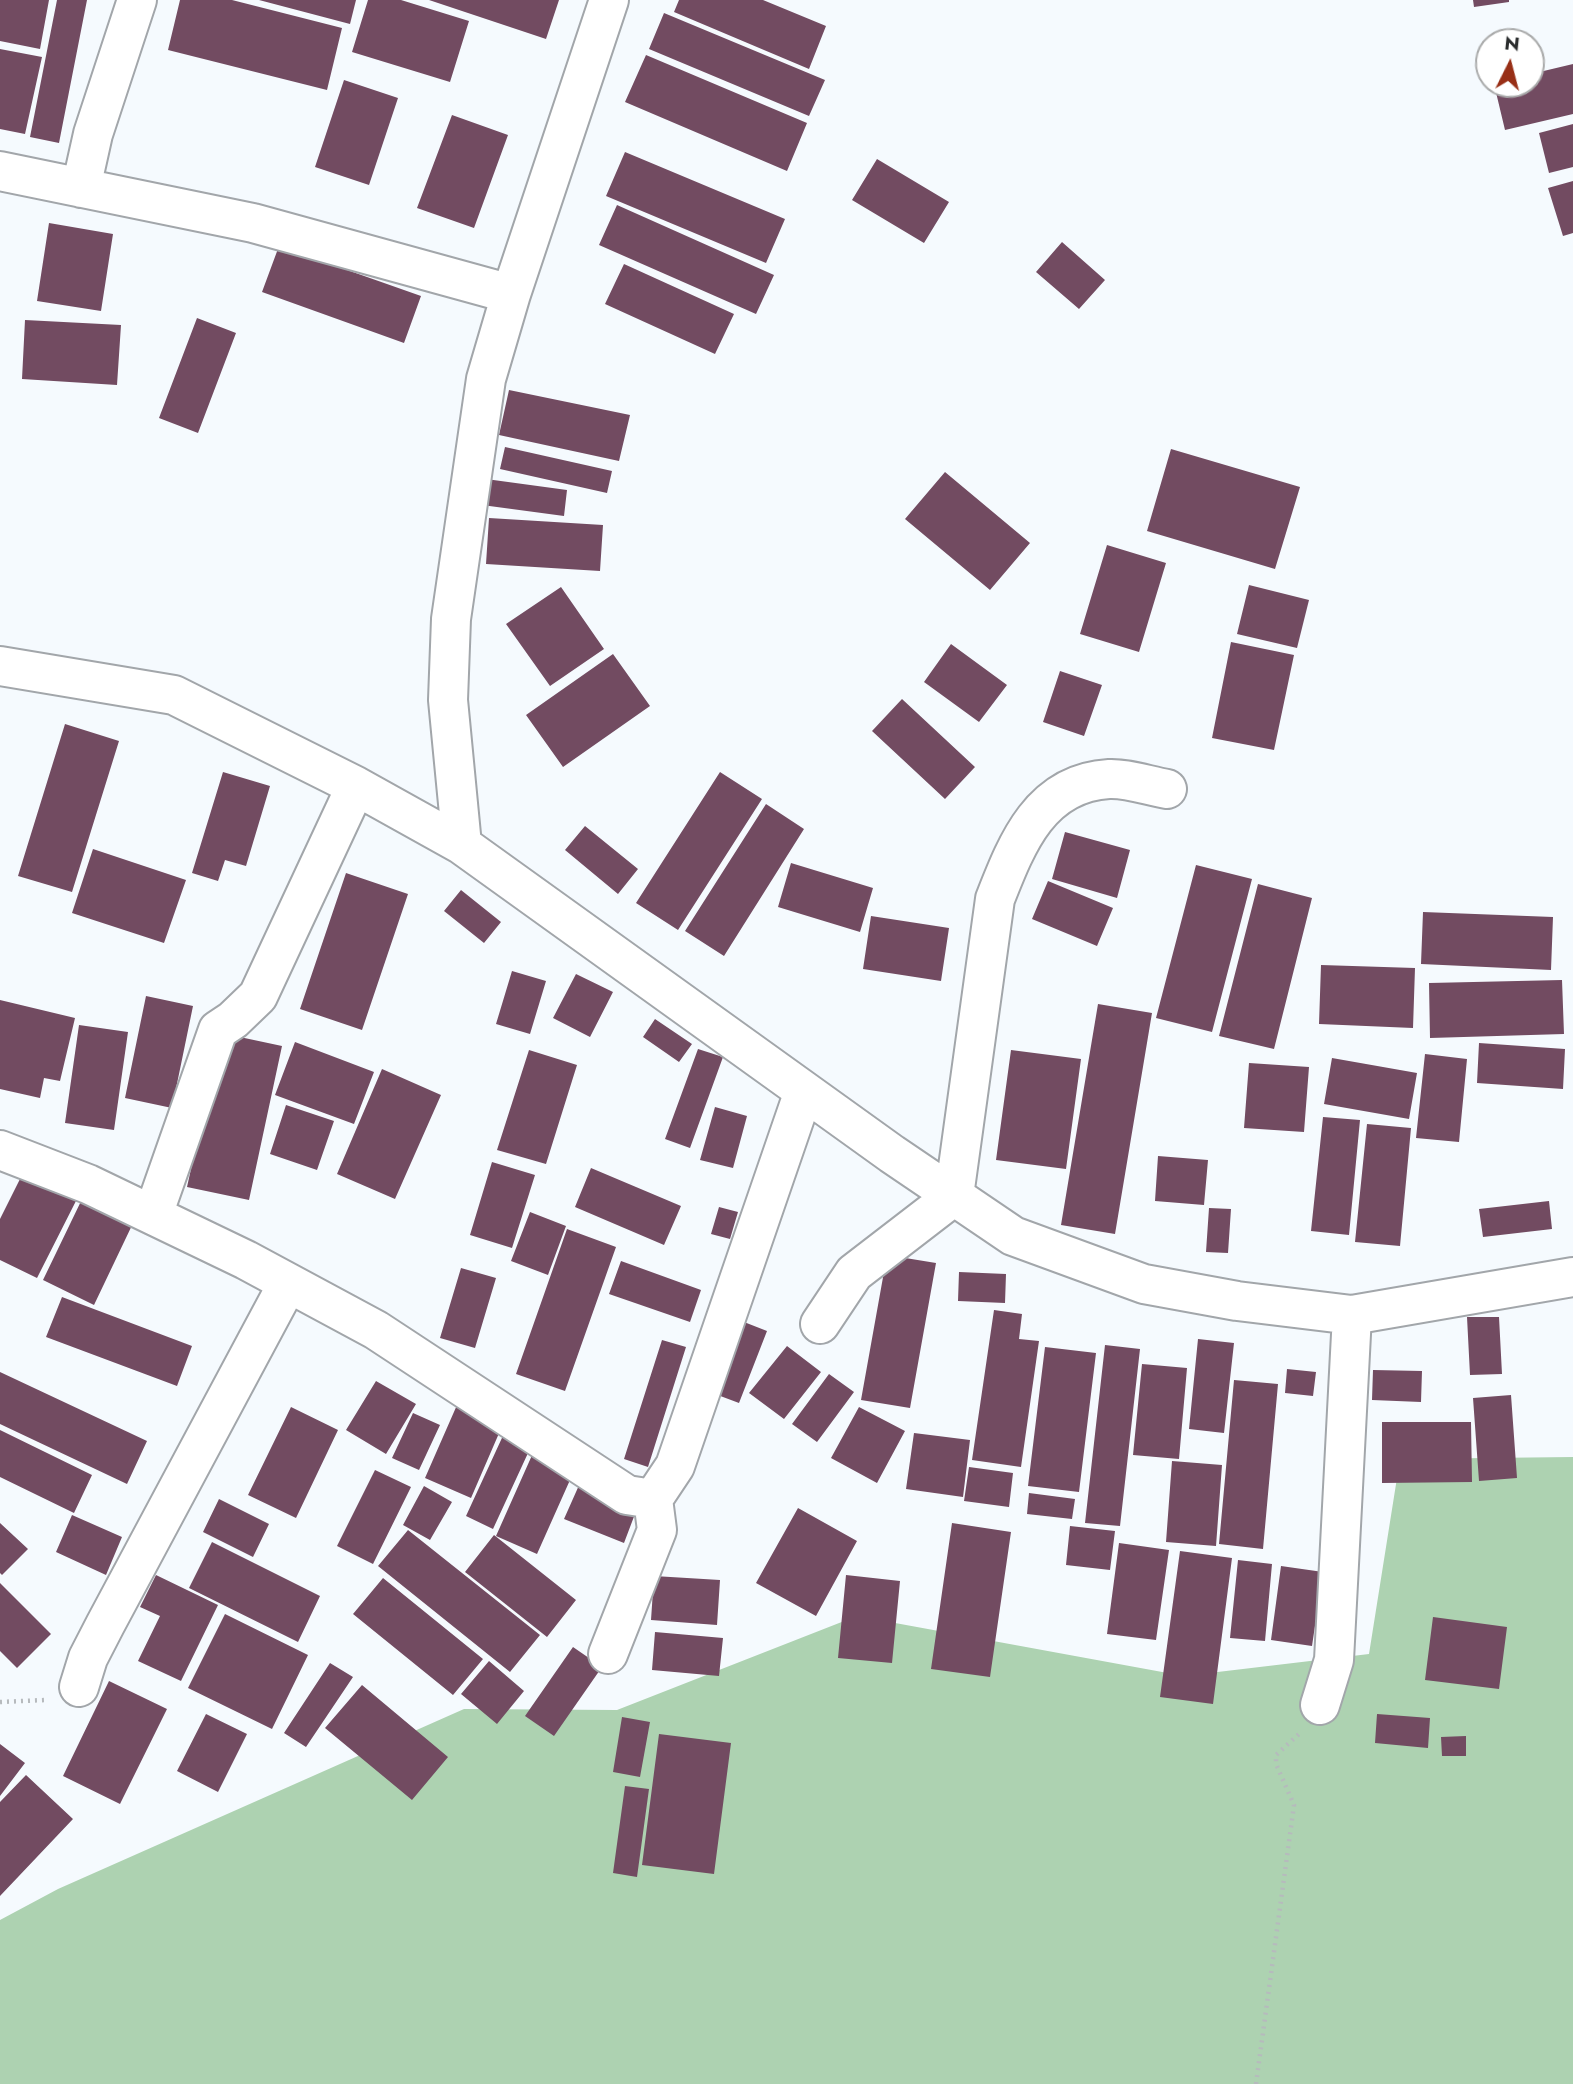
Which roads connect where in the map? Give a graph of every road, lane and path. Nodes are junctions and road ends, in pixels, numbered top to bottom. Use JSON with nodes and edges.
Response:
{"nodes":[{"id":1,"x":137,"y":0,"type":"edge"},
{"id":2,"x":609,"y":0,"type":"edge"},
{"id":3,"x":0,"y":171,"type":"edge"},
{"id":4,"x":81,"y":188,"type":"junction"},
{"id":5,"x":511,"y":294,"type":"junction"},
{"id":6,"x":2,"y":675,"type":"edge"},
{"id":7,"x":356,"y":786,"type":"junction"},
{"id":8,"x":1167,"y":789,"type":"dead end"},
{"id":9,"x":462,"y":845,"type":"junction"},
{"id":10,"x":804,"y":1091,"type":"junction"},
{"id":11,"x":0,"y":1150,"type":"edge"},
{"id":12,"x":954,"y":1196,"type":"junction"},
{"id":13,"x":153,"y":1215,"type":"junction"},
{"id":14,"x":1573,"y":1277,"type":"edge"},
{"id":15,"x":288,"y":1283,"type":"junction"},
{"id":16,"x":1352,"y":1315,"type":"junction"},
{"id":17,"x":820,"y":1324,"type":"dead end"},
{"id":18,"x":653,"y":1499,"type":"junction"},
{"id":19,"x":608,"y":1654,"type":"dead end"},
{"id":20,"x":79,"y":1687,"type":"joint"},
{"id":21,"x":0,"y":1702,"type":"edge"},
{"id":22,"x":1320,"y":1705,"type":"joint"},
{"id":23,"x":1256,"y":2084,"type":"edge"}],
"edges":[{"from":1,"to":4,"type":"street"},
{"from":2,"to":5,"type":"street"},
{"from":3,"to":4,"type":"street"},
{"from":4,"to":5,"type":"street"},
{"from":5,"to":9,"type":"street"},
{"from":6,"to":7,"type":"street"},
{"from":7,"to":9,"type":"street"},
{"from":7,"to":13,"type":"street"},
{"from":8,"to":12,"type":"street"},
{"from":9,"to":10,"type":"street"},
{"from":10,"to":12,"type":"street"},
{"from":10,"to":18,"type":"street"},
{"from":11,"to":13,"type":"street"},
{"from":12,"to":16,"type":"street"},
{"from":12,"to":17,"type":"street"},
{"from":13,"to":15,"type":"street"},
{"from":14,"to":16,"type":"street"},
{"from":15,"to":18,"type":"street"},
{"from":15,"to":20,"type":"street"},
{"from":16,"to":22,"type":"street"},
{"from":18,"to":19,"type":"street"},
{"from":20,"to":21,"type":"path"},
{"from":22,"to":23,"type":"path"}]}
